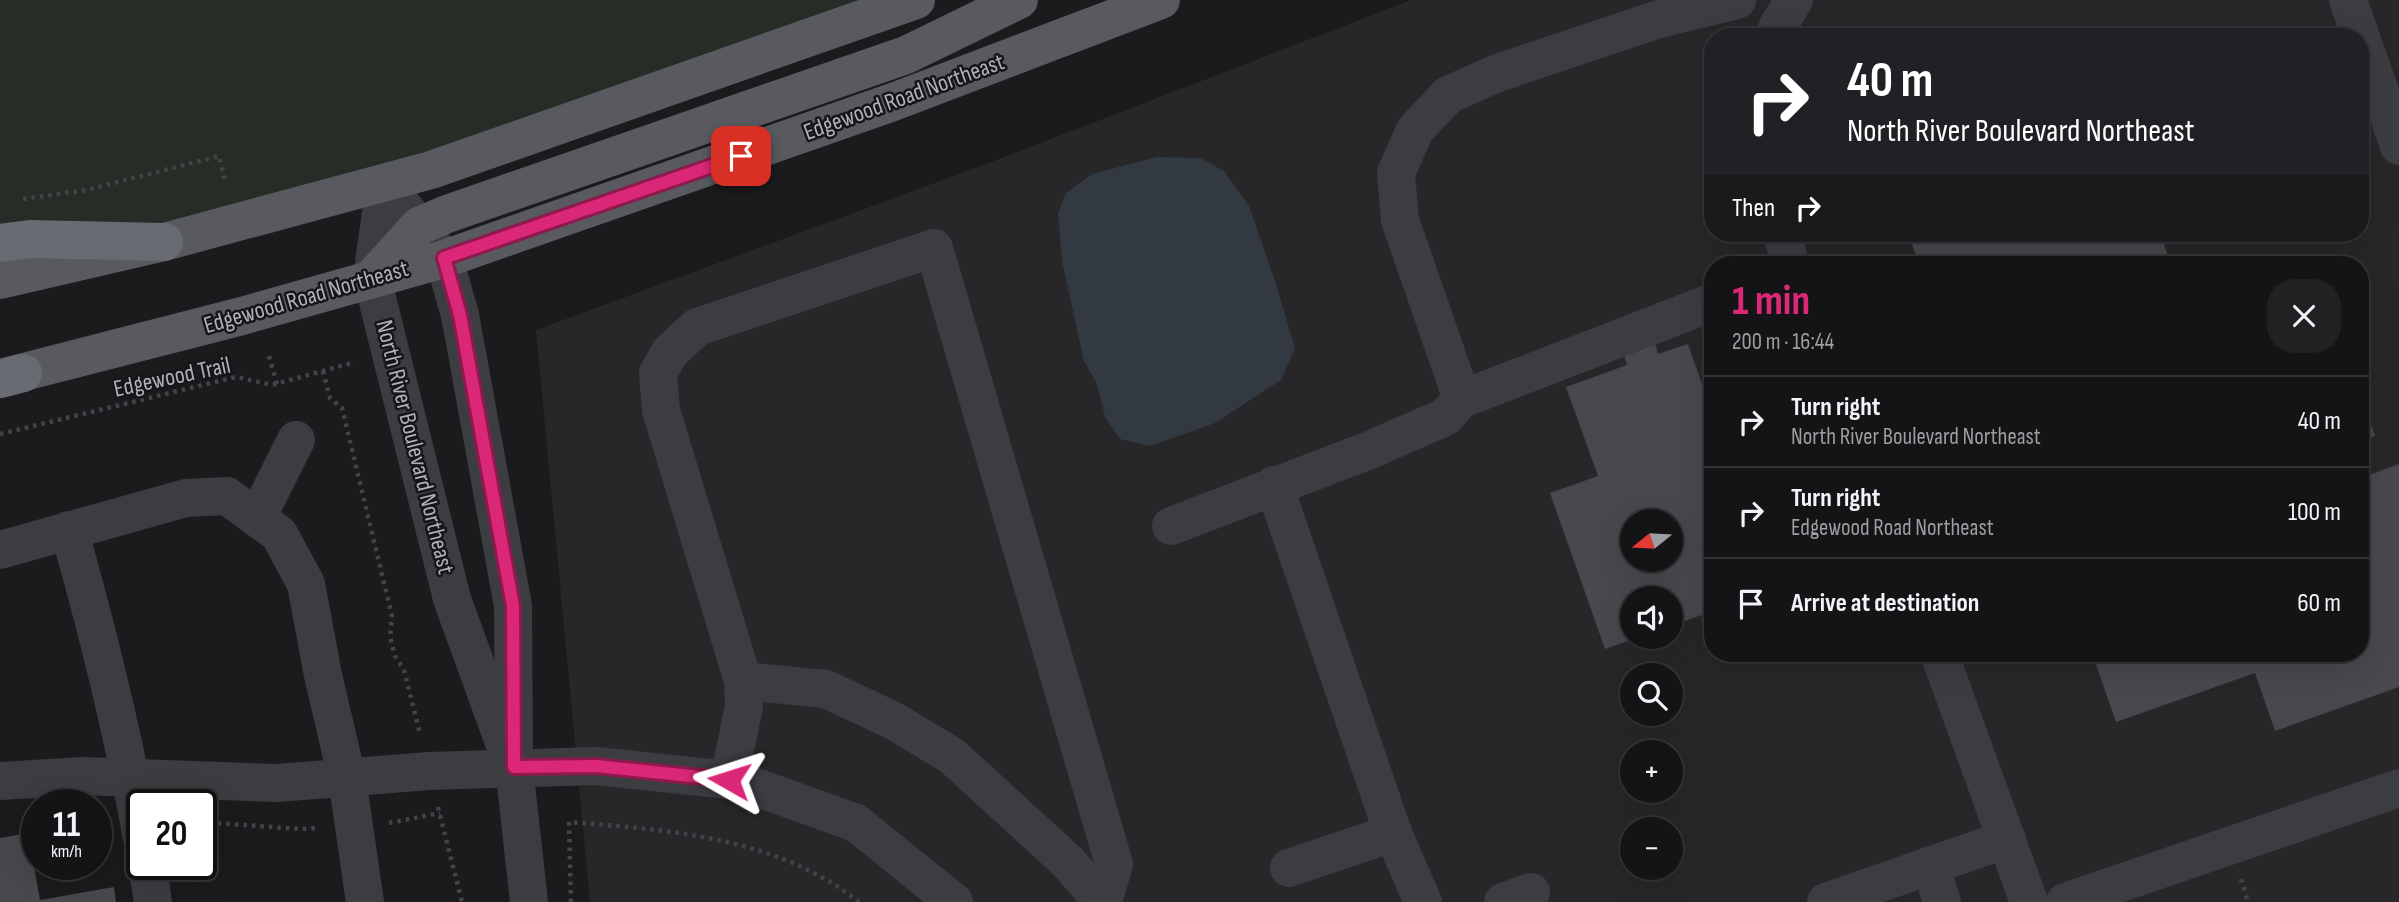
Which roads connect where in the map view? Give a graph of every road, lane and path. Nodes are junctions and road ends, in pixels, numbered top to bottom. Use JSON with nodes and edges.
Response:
{"nodes":[{"id":1,"x":916,"y":0,"type":"edge"},
{"id":2,"x":1019,"y":0,"type":"edge"},
{"id":3,"x":1161,"y":0,"type":"edge"},
{"id":4,"x":1737,"y":0,"type":"edge"},
{"id":5,"x":1794,"y":0,"type":"edge"},
{"id":6,"x":2348,"y":0,"type":"edge"},
{"id":7,"x":1777,"y":28,"type":"edge"},
{"id":8,"x":2358,"y":28,"type":"edge"},
{"id":9,"x":2369,"y":60,"type":"edge"},
{"id":10,"x":2399,"y":146,"type":"edge"},
{"id":11,"x":385,"y":183,"type":"junction"},
{"id":12,"x":226,"y":184,"type":"dead end"},
{"id":13,"x":12,"y":201,"type":"dead end"},
{"id":14,"x":419,"y":226,"type":"junction"},
{"id":15,"x":164,"y":242,"type":"junction"},
{"id":16,"x":0,"y":243,"type":"edge"},
{"id":17,"x":444,"y":258,"type":"junction"},
{"id":18,"x":372,"y":278,"type":"junction"},
{"id":19,"x":0,"y":279,"type":"edge"},
{"id":20,"x":1704,"y":305,"type":"edge"},
{"id":21,"x":392,"y":352,"type":"junction"},
{"id":22,"x":269,"y":356,"type":"dead end"},
{"id":23,"x":323,"y":371,"type":"junction"},
{"id":24,"x":8,"y":377,"type":"edge"},
{"id":25,"x":277,"y":384,"type":"junction"},
{"id":26,"x":1462,"y":399,"type":"junction"},
{"id":27,"x":0,"y":434,"type":"edge"},
{"id":28,"x":296,"y":440,"type":"dead end"},
{"id":29,"x":1273,"y":485,"type":"junction"},
{"id":30,"x":257,"y":518,"type":"junction"},
{"id":31,"x":1171,"y":526,"type":"dead end"},
{"id":32,"x":69,"y":530,"type":"junction"},
{"id":33,"x":0,"y":550,"type":"edge"},
{"id":34,"x":1941,"y":662,"type":"edge"},
{"id":35,"x":743,"y":681,"type":"junction"},
{"id":36,"x":514,"y":767,"type":"junction"},
{"id":37,"x":429,"y":771,"type":"junction"},
{"id":38,"x":131,"y":778,"type":"junction"},
{"id":39,"x":347,"y":778,"type":"junction"},
{"id":40,"x":729,"y":780,"type":"junction"},
{"id":41,"x":0,"y":781,"type":"edge"},
{"id":42,"x":133,"y":789,"type":"edge"},
{"id":43,"x":2399,"y":789,"type":"edge"},
{"id":44,"x":1393,"y":833,"type":"junction"},
{"id":45,"x":2007,"y":839,"type":"junction"},
{"id":46,"x":1930,"y":865,"type":"junction"},
{"id":47,"x":1289,"y":867,"type":"dead end"},
{"id":48,"x":149,"y":880,"type":"edge"},
{"id":49,"x":153,"y":902,"type":"edge"},
{"id":50,"x":365,"y":902,"type":"edge"},
{"id":51,"x":462,"y":902,"type":"edge"},
{"id":52,"x":529,"y":902,"type":"edge"},
{"id":53,"x":570,"y":902,"type":"edge"},
{"id":54,"x":859,"y":902,"type":"edge"},
{"id":55,"x":954,"y":902,"type":"edge"},
{"id":56,"x":1102,"y":902,"type":"edge"},
{"id":57,"x":1423,"y":902,"type":"edge"},
{"id":58,"x":1826,"y":902,"type":"edge"},
{"id":59,"x":1942,"y":902,"type":"edge"},
{"id":60,"x":2029,"y":902,"type":"edge"},
{"id":61,"x":2065,"y":902,"type":"edge"}],
"edges":[{"from":1,"to":11,"type":"main road"},
{"from":2,"to":14,"type":"main road"},
{"from":3,"to":17,"type":"main road","name":"Edgewood Road Northeast"},
{"from":4,"to":26,"type":"street"},
{"from":5,"to":7,"type":"street"},
{"from":6,"to":8,"type":"street"},
{"from":9,"to":10,"type":"street"},
{"from":11,"to":14,"type":"street","name":"North River Boulevard Northeast"},
{"from":11,"to":15,"type":"main road"},
{"from":11,"to":18,"type":"street","name":"North River Boulevard Northeast"},
{"from":12,"to":13,"type":"path"},
{"from":14,"to":17,"type":"street","name":"North River Boulevard Northeast"},
{"from":14,"to":18,"type":"main road"},
{"from":15,"to":16,"type":"highway"},
{"from":15,"to":19,"type":"main road"},
{"from":17,"to":18,"type":"main road","name":"Edgewood Road Northeast"},
{"from":17,"to":36,"type":"street","name":"North River Boulevard Northeast"},
{"from":18,"to":21,"type":"street","name":"North River Boulevard Northeast"},
{"from":18,"to":24,"type":"main road","name":"Edgewood Road Northeast"},
{"from":20,"to":26,"type":"street"},
{"from":21,"to":23,"type":"path","name":"Edgewood Trail"},
{"from":21,"to":36,"type":"street","name":"North River Boulevard Northeast"},
{"from":22,"to":25,"type":"path"},
{"from":23,"to":25,"type":"path","name":"Edgewood Trail"},
{"from":23,"to":37,"type":"path"},
{"from":25,"to":27,"type":"path","name":"Edgewood Trail"},
{"from":26,"to":29,"type":"street"},
{"from":28,"to":30,"type":"street"},
{"from":29,"to":31,"type":"street"},
{"from":29,"to":44,"type":"street"},
{"from":30,"to":32,"type":"street"},
{"from":30,"to":39,"type":"street"},
{"from":32,"to":33,"type":"street"},
{"from":32,"to":38,"type":"street"},
{"from":34,"to":45,"type":"street"},
{"from":35,"to":40,"type":"street"},
{"from":35,"to":56,"type":"street"},
{"from":35,"to":56,"type":"street"},
{"from":36,"to":37,"type":"street"},
{"from":36,"to":40,"type":"street"},
{"from":36,"to":52,"type":"street","name":"North River Boulevard Northeast"},
{"from":37,"to":39,"type":"street"},
{"from":37,"to":51,"type":"path"},
{"from":38,"to":39,"type":"street"},
{"from":38,"to":41,"type":"street"},
{"from":38,"to":42,"type":"street"},
{"from":39,"to":50,"type":"street"},
{"from":40,"to":55,"type":"street"},
{"from":43,"to":61,"type":"street"},
{"from":44,"to":47,"type":"street"},
{"from":44,"to":57,"type":"street"},
{"from":45,"to":46,"type":"street"},
{"from":45,"to":60,"type":"street"},
{"from":46,"to":58,"type":"street"},
{"from":46,"to":59,"type":"street"},
{"from":48,"to":49,"type":"street"},
{"from":53,"to":54,"type":"path"}]}
